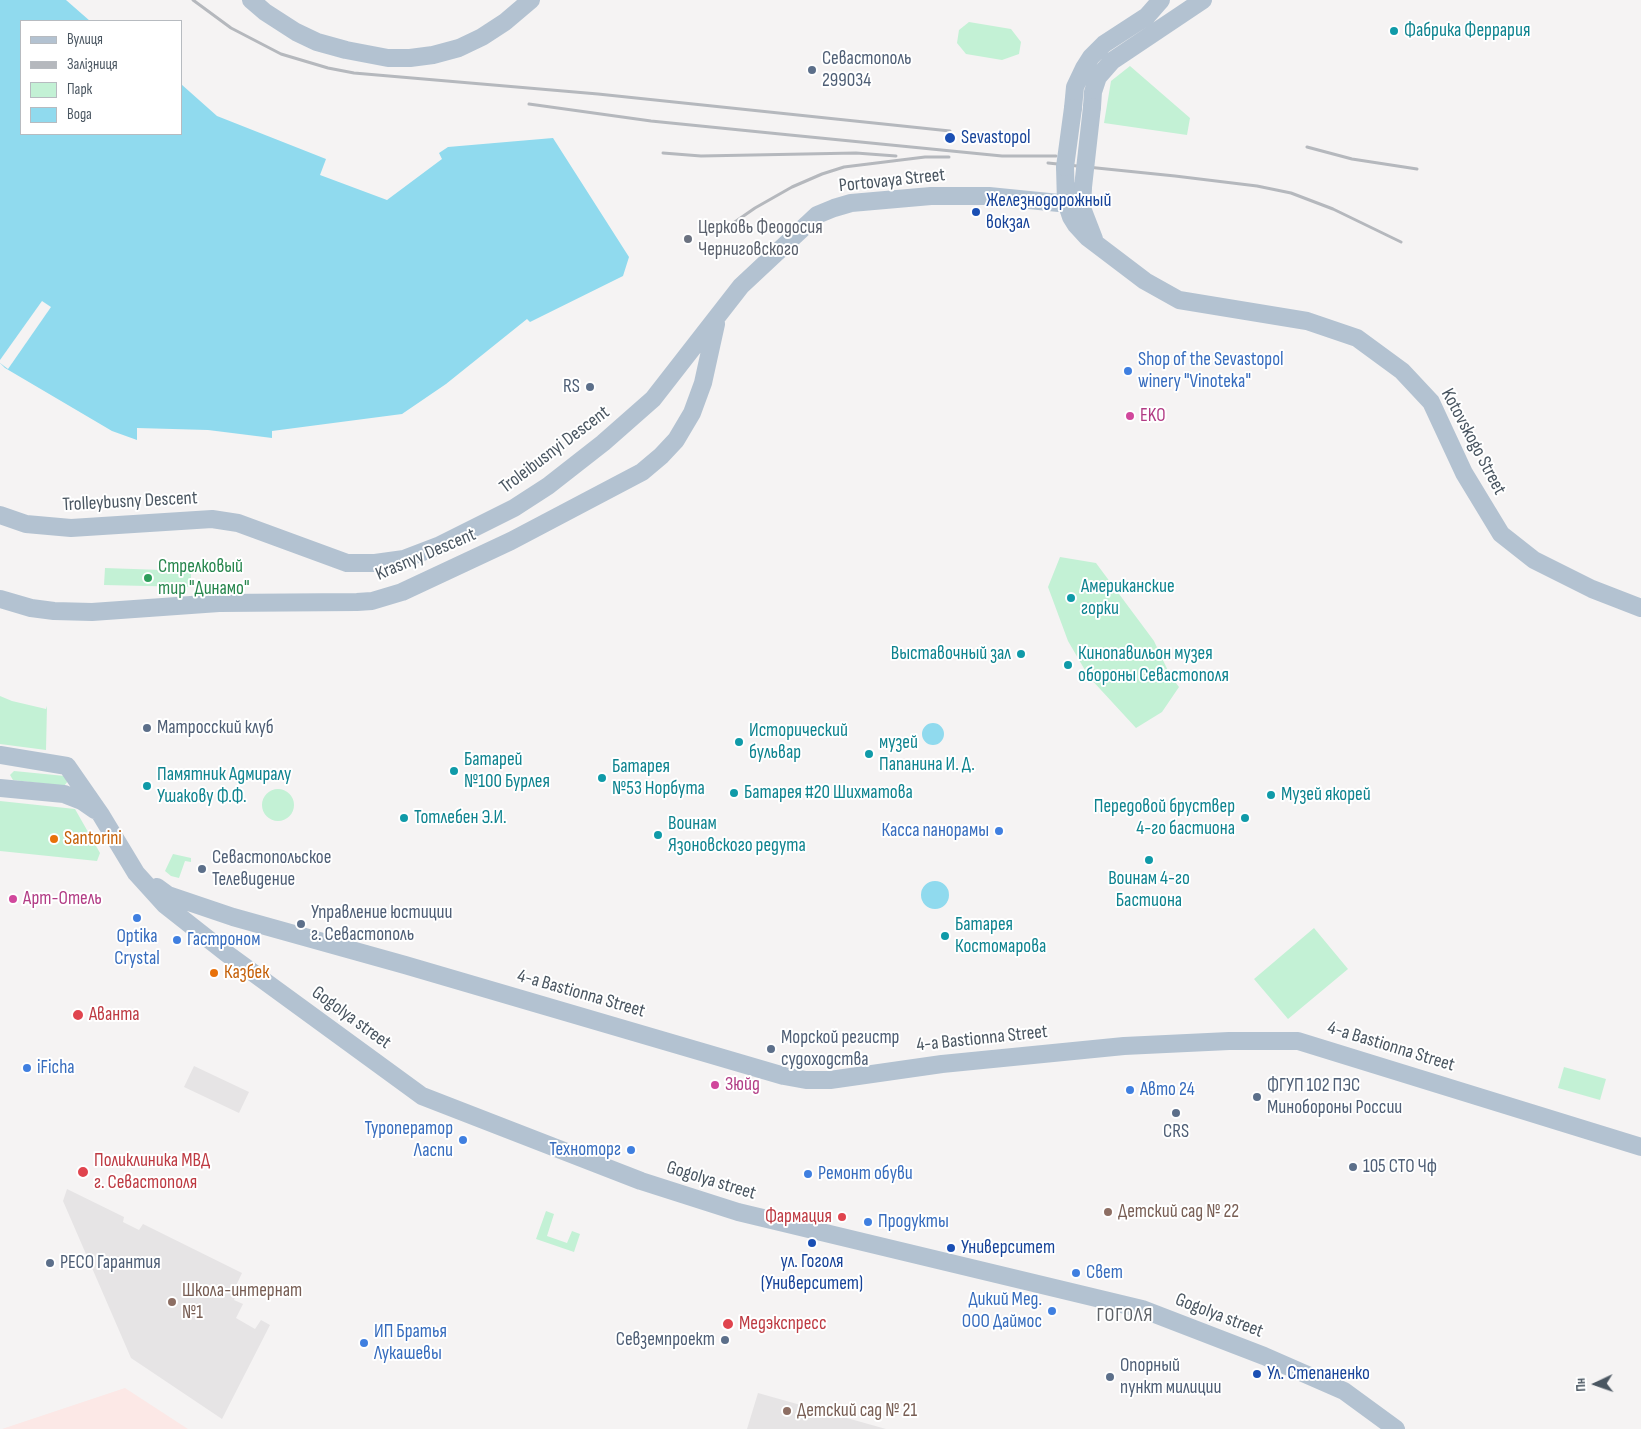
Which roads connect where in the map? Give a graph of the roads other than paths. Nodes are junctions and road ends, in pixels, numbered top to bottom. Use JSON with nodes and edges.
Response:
{"nodes":[{"id":1,"x":251,"y":0,"type":"edge"},
{"id":2,"x":531,"y":0,"type":"edge"},
{"id":3,"x":1161,"y":0,"type":"edge"},
{"id":4,"x":1203,"y":0,"type":"edge"},
{"id":5,"x":1065,"y":167,"type":"junction"},
{"id":6,"x":1082,"y":187,"type":"junction"},
{"id":7,"x":1022,"y":199,"type":"junction"},
{"id":8,"x":1068,"y":209,"type":"junction"},
{"id":9,"x":1096,"y":244,"type":"junction"},
{"id":10,"x":718,"y":314,"type":"junction"},
{"id":11,"x":0,"y":514,"type":"edge"},
{"id":12,"x":0,"y":600,"type":"edge"},
{"id":13,"x":1641,"y":608,"type":"edge"},
{"id":14,"x":0,"y":755,"type":"edge"},
{"id":15,"x":0,"y":788,"type":"edge"},
{"id":16,"x":102,"y":815,"type":"junction"},
{"id":17,"x":136,"y":872,"type":"junction"},
{"id":18,"x":1641,"y":1147,"type":"edge"},
{"id":19,"x":1396,"y":1429,"type":"edge"}],
"edges":[{"from":1,"to":2,"type":"main road"},
{"from":3,"to":5,"type":"main road","bridge":true},
{"from":4,"to":6,"type":"main road","bridge":true},
{"from":5,"to":7,"type":"main road"},
{"from":5,"to":8,"type":"main road"},
{"from":6,"to":8,"type":"main road"},
{"from":6,"to":9,"type":"main road"},
{"from":7,"to":8,"type":"main road","name":"Portovaya Street"},
{"from":7,"to":10,"type":"main road","name":"Portovaya Street"},
{"from":8,"to":9,"type":"main road","name":"Kotovskogo Street"},
{"from":9,"to":13,"type":"main road","name":"Kotovskogo Street"},
{"from":10,"to":11,"type":"main road","name":"Troleibusnyi Descent"},
{"from":10,"to":12,"type":"main road","name":"Krasnyy Descent"},
{"from":14,"to":16,"type":"main road","name":"Gogolya street"},
{"from":15,"to":16,"type":"main road"},
{"from":16,"to":17,"type":"main road","name":"Gogolya street"},
{"from":17,"to":18,"type":"main road","name":"4-a Bastionna Street"},
{"from":17,"to":19,"type":"main road","name":"Gogolya street"}]}
